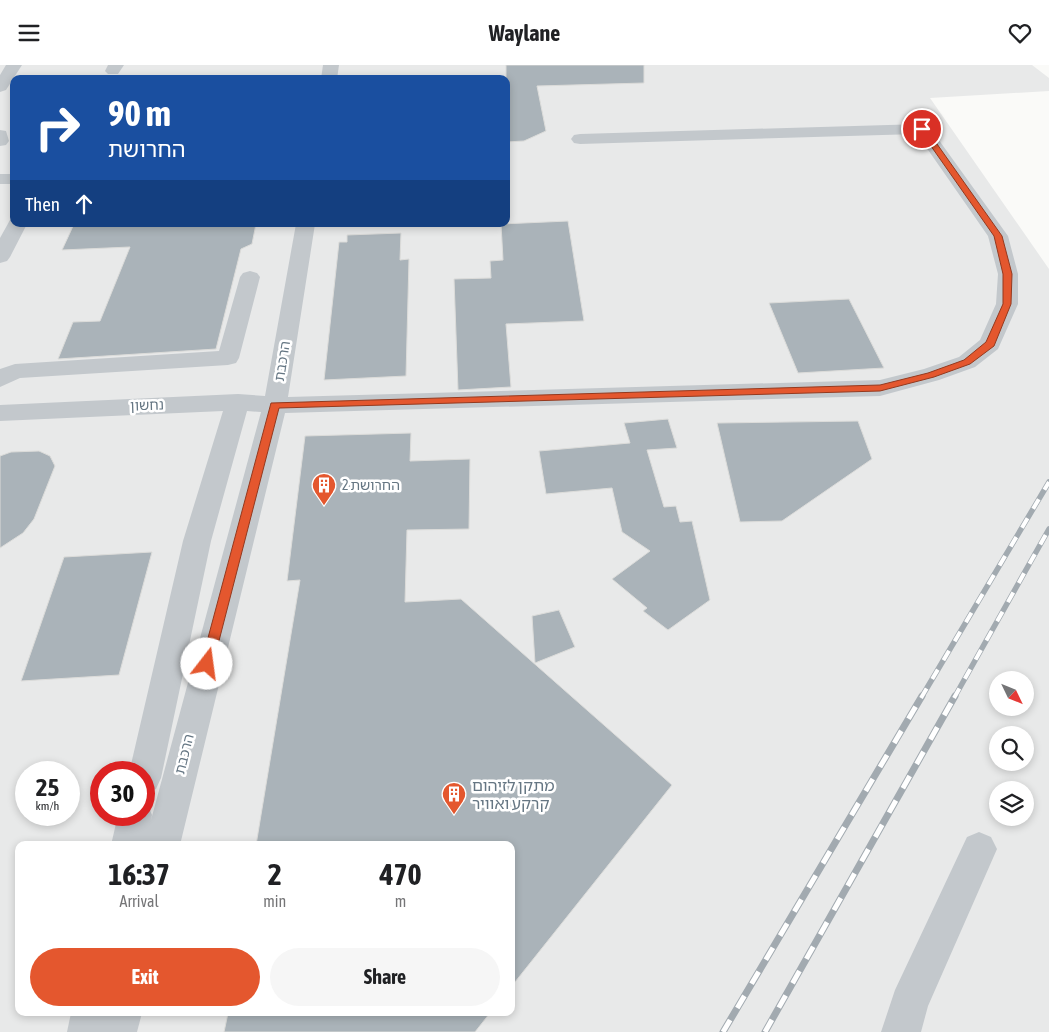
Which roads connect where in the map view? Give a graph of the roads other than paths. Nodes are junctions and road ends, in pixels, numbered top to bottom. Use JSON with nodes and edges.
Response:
{"nodes":[{"id":1,"x":14,"y":65,"type":"edge"},
{"id":2,"x":0,"y":87,"type":"edge"},
{"id":3,"x":0,"y":135,"type":"edge"},
{"id":4,"x":580,"y":139,"type":"dead end"},
{"id":5,"x":0,"y":141,"type":"edge"},
{"id":6,"x":15,"y":227,"type":"edge"},
{"id":7,"x":304,"y":227,"type":"edge"},
{"id":8,"x":0,"y":257,"type":"edge"},
{"id":9,"x":250,"y":277,"type":"dead end"},
{"id":10,"x":0,"y":379,"type":"edge"},
{"id":11,"x":238,"y":402,"type":"junction"},
{"id":12,"x":166,"y":405,"type":"junction"},
{"id":13,"x":274,"y":405,"type":"junction"},
{"id":14,"x":6,"y":410,"type":"edge"},
{"id":15,"x":226,"y":443,"type":"junction"},
{"id":16,"x":148,"y":761,"type":"edge"},
{"id":17,"x":133,"y":826,"type":"edge"},
{"id":18,"x":130,"y":841,"type":"edge"},
{"id":19,"x":163,"y":841,"type":"edge"},
{"id":20,"x":979,"y":849,"type":"dead end"},
{"id":21,"x":90,"y":1016,"type":"edge"},
{"id":22,"x":121,"y":1016,"type":"edge"},
{"id":23,"x":86,"y":1032,"type":"edge"},
{"id":24,"x":117,"y":1032,"type":"edge"},
{"id":25,"x":901,"y":1032,"type":"edge"}],
"edges":[{"from":1,"to":2,"type":"street"},
{"from":3,"to":5,"type":"street"},
{"from":4,"to":13,"type":"street","name":"נחשון"},
{"from":6,"to":8,"type":"street"},
{"from":7,"to":13,"type":"street","name":"הרכבת"},
{"from":9,"to":10,"type":"street"},
{"from":11,"to":12,"type":"street","name":"נחשון"},
{"from":11,"to":13,"type":"street","name":"נחשון"},
{"from":11,"to":15,"type":"street"},
{"from":12,"to":14,"type":"street","name":"נחשון"},
{"from":12,"to":15,"type":"street"},
{"from":13,"to":19,"type":"street","name":"הרכבת"},
{"from":15,"to":16,"type":"street"},
{"from":17,"to":18,"type":"street"},
{"from":20,"to":25,"type":"street"},
{"from":21,"to":23,"type":"street"},
{"from":22,"to":24,"type":"street"}]}
